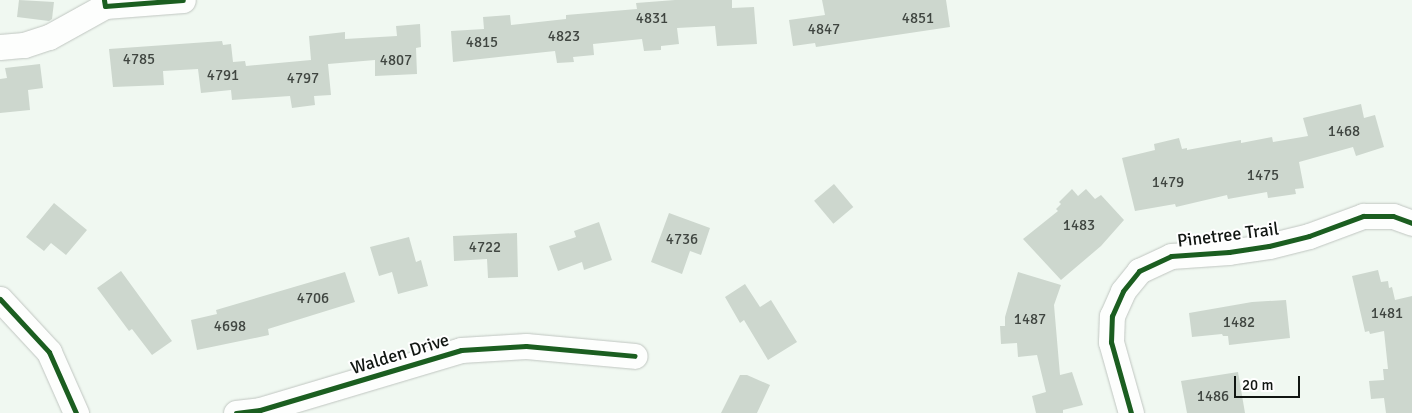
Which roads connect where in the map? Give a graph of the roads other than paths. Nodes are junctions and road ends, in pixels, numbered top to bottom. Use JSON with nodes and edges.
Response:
{"nodes":[{"id":1,"x":183,"y":0,"type":"edge"},
{"id":2,"x":104,"y":3,"type":"edge"},
{"id":3,"x":0,"y":46,"type":"edge"},
{"id":4,"x":1412,"y":223,"type":"edge"},
{"id":5,"x":0,"y":299,"type":"edge"},
{"id":6,"x":635,"y":356,"type":"dead end"},
{"id":7,"x":76,"y":413,"type":"edge"},
{"id":8,"x":236,"y":413,"type":"edge"},
{"id":9,"x":1131,"y":413,"type":"edge"}],
"edges":[{"from":1,"to":2,"type":"street"},
{"from":2,"to":3,"type":"street"},
{"from":4,"to":9,"type":"street","name":"Pinetree Trail"},
{"from":5,"to":7,"type":"street"},
{"from":6,"to":8,"type":"street","name":"Walden Drive"}]}
